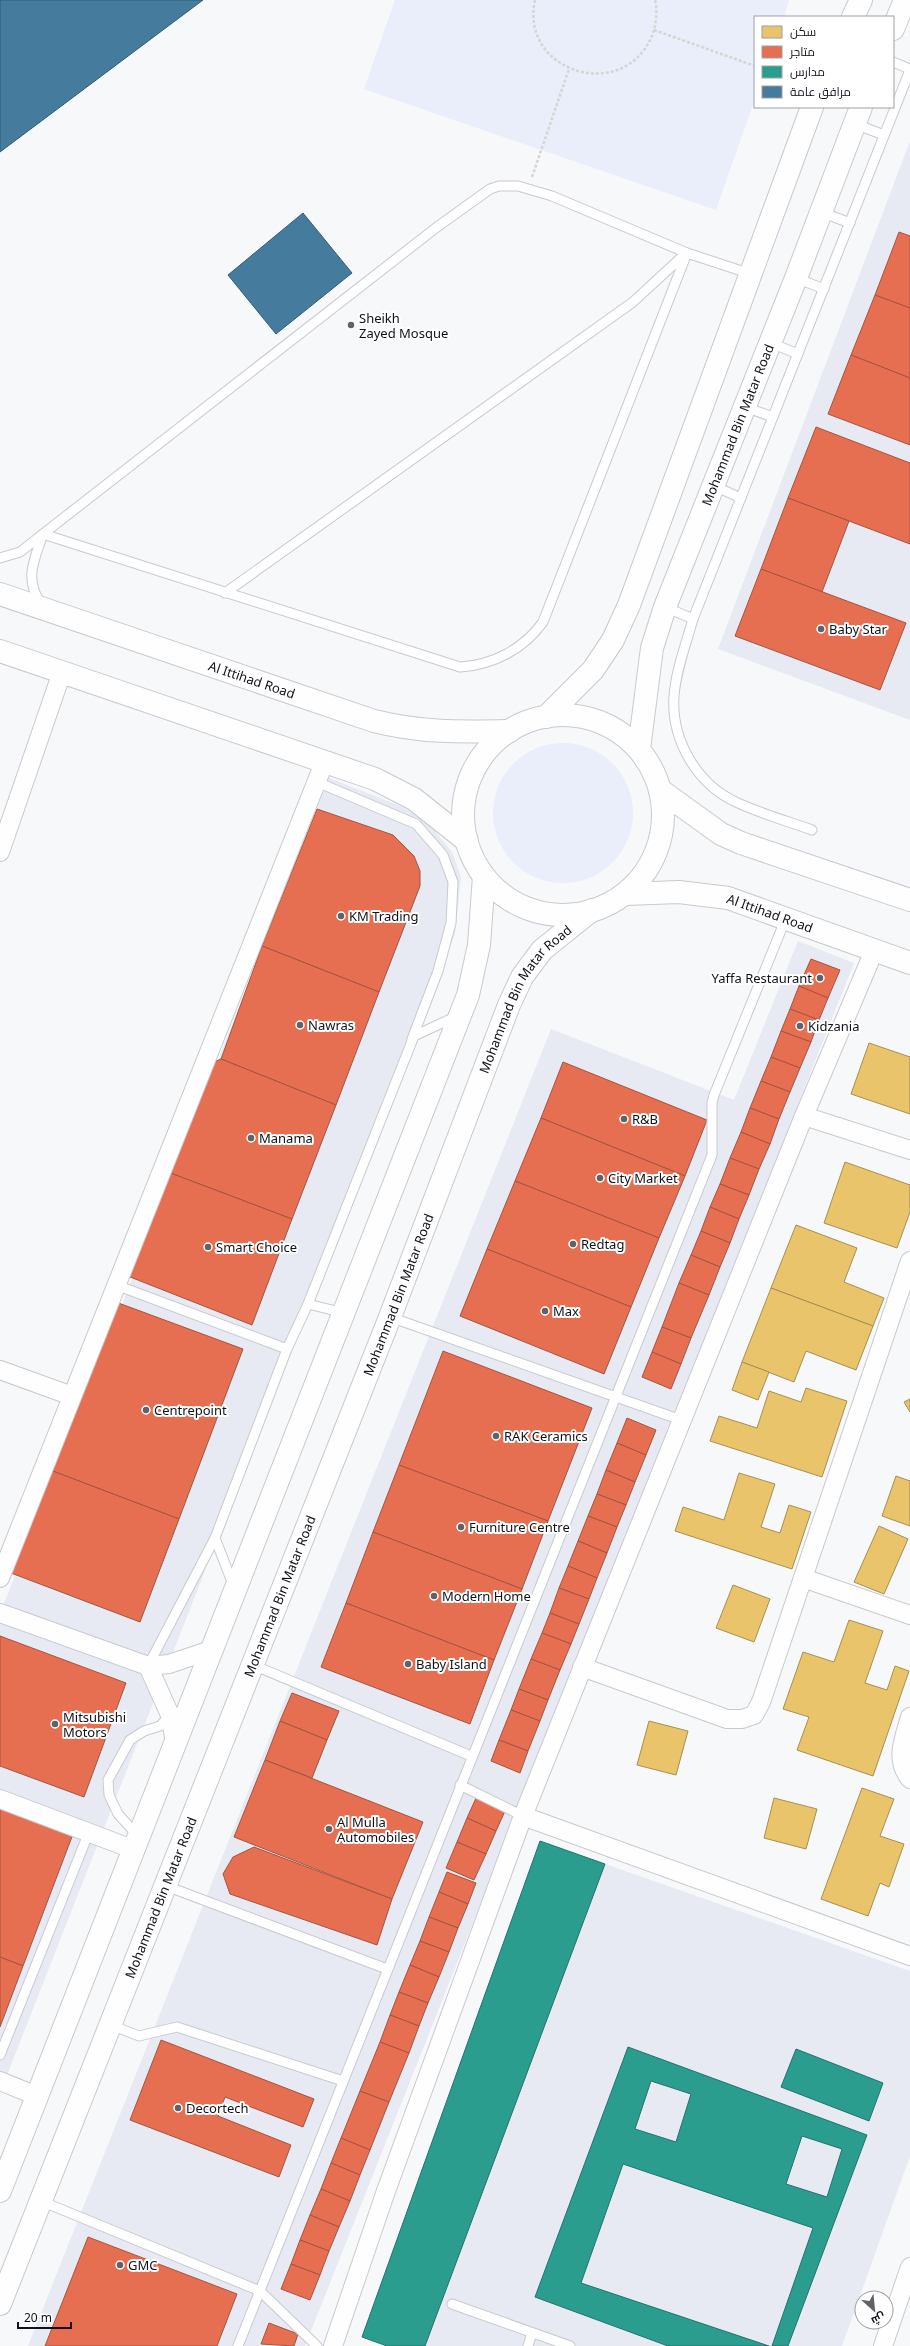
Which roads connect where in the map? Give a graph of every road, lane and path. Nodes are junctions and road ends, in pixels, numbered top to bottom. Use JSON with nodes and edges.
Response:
{"nodes":[{"id":1,"x":535,"y":0,"type":"edge"},
{"id":2,"x":655,"y":0,"type":"edge"},
{"id":3,"x":861,"y":0,"type":"edge"},
{"id":4,"x":905,"y":0,"type":"edge"},
{"id":5,"x":853,"y":16,"type":"edge"},
{"id":6,"x":894,"y":27,"type":"edge"},
{"id":7,"x":654,"y":30,"type":"junction"},
{"id":8,"x":894,"y":62,"type":"edge"},
{"id":9,"x":754,"y":66,"type":"edge"},
{"id":10,"x":569,"y":68,"type":"junction"},
{"id":11,"x":910,"y":69,"type":"edge"},
{"id":12,"x":812,"y":108,"type":"edge"},
{"id":13,"x":858,"y":115,"type":"edge"},
{"id":14,"x":884,"y":135,"type":"junction"},
{"id":15,"x":528,"y":190,"type":"junction"},
{"id":16,"x":821,"y":212,"type":"junction"},
{"id":17,"x":850,"y":223,"type":"junction"},
{"id":18,"x":687,"y":253,"type":"junction"},
{"id":19,"x":751,"y":274,"type":"junction"},
{"id":20,"x":796,"y":278,"type":"junction"},
{"id":21,"x":824,"y":289,"type":"junction"},
{"id":22,"x":771,"y":343,"type":"junction"},
{"id":23,"x":798,"y":354,"type":"junction"},
{"id":24,"x":745,"y":407,"type":"junction"},
{"id":25,"x":773,"y":417,"type":"junction"},
{"id":26,"x":714,"y":486,"type":"junction"},
{"id":27,"x":741,"y":498,"type":"junction"},
{"id":28,"x":43,"y":534,"type":"junction"},
{"id":29,"x":0,"y":558,"type":"edge"},
{"id":30,"x":225,"y":593,"type":"junction"},
{"id":31,"x":0,"y":594,"type":"edge"},
{"id":32,"x":665,"y":607,"type":"junction"},
{"id":33,"x":45,"y":610,"type":"junction"},
{"id":34,"x":693,"y":619,"type":"junction"},
{"id":35,"x":0,"y":651,"type":"edge"},
{"id":36,"x":62,"y":672,"type":"junction"},
{"id":37,"x":546,"y":717,"type":"junction"},
{"id":38,"x":510,"y":731,"type":"junction"},
{"id":39,"x":639,"y":749,"type":"junction"},
{"id":40,"x":320,"y":772,"type":"junction"},
{"id":41,"x":660,"y":790,"type":"junction"},
{"id":42,"x":812,"y":830,"type":"dead end"},
{"id":43,"x":467,"y":841,"type":"junction"},
{"id":44,"x":0,"y":852,"type":"edge"},
{"id":45,"x":484,"y":876,"type":"junction"},
{"id":46,"x":625,"y":894,"type":"junction"},
{"id":47,"x":910,"y":900,"type":"edge"},
{"id":48,"x":592,"y":910,"type":"junction"},
{"id":49,"x":786,"y":918,"type":"junction"},
{"id":50,"x":874,"y":951,"type":"junction"},
{"id":51,"x":910,"y":962,"type":"edge"},
{"id":52,"x":462,"y":1013,"type":"junction"},
{"id":53,"x":406,"y":1054,"type":"junction"},
{"id":54,"x":804,"y":1116,"type":"junction"},
{"id":55,"x":910,"y":1150,"type":"edge"},
{"id":56,"x":908,"y":1272,"type":"edge"},
{"id":57,"x":116,"y":1285,"type":"junction"},
{"id":58,"x":308,"y":1304,"type":"junction"},
{"id":59,"x":344,"y":1313,"type":"junction"},
{"id":60,"x":390,"y":1317,"type":"junction"},
{"id":61,"x":287,"y":1349,"type":"junction"},
{"id":62,"x":0,"y":1370,"type":"edge"},
{"id":63,"x":72,"y":1396,"type":"junction"},
{"id":64,"x":615,"y":1397,"type":"junction"},
{"id":65,"x":681,"y":1420,"type":"junction"},
{"id":66,"x":215,"y":1538,"type":"junction"},
{"id":67,"x":0,"y":1578,"type":"edge"},
{"id":68,"x":803,"y":1578,"type":"junction"},
{"id":69,"x":234,"y":1589,"type":"junction"},
{"id":70,"x":0,"y":1613,"type":"edge"},
{"id":71,"x":910,"y":1615,"type":"edge"},
{"id":72,"x":211,"y":1650,"type":"junction"},
{"id":73,"x":253,"y":1665,"type":"junction"},
{"id":74,"x":148,"y":1666,"type":"junction"},
{"id":75,"x":582,"y":1667,"type":"junction"},
{"id":76,"x":170,"y":1715,"type":"junction"},
{"id":77,"x":910,"y":1717,"type":"edge"},
{"id":78,"x":175,"y":1742,"type":"junction"},
{"id":79,"x":471,"y":1756,"type":"junction"},
{"id":80,"x":910,"y":1779,"type":"edge"},
{"id":81,"x":460,"y":1785,"type":"junction"},
{"id":82,"x":0,"y":1799,"type":"edge"},
{"id":83,"x":524,"y":1816,"type":"junction"},
{"id":84,"x":88,"y":1832,"type":"junction"},
{"id":85,"x":137,"y":1844,"type":"junction"},
{"id":86,"x":166,"y":1886,"type":"junction"},
{"id":87,"x":910,"y":1956,"type":"edge"},
{"id":88,"x":387,"y":1969,"type":"junction"},
{"id":89,"x":111,"y":2025,"type":"junction"},
{"id":90,"x":0,"y":2055,"type":"edge"},
{"id":91,"x":0,"y":2081,"type":"edge"},
{"id":92,"x":342,"y":2081,"type":"junction"},
{"id":93,"x":37,"y":2096,"type":"junction"},
{"id":94,"x":0,"y":2191,"type":"edge"},
{"id":95,"x":41,"y":2201,"type":"junction"},
{"id":96,"x":910,"y":2267,"type":"edge"},
{"id":97,"x":260,"y":2291,"type":"junction"},
{"id":98,"x":0,"y":2304,"type":"edge"},
{"id":99,"x":452,"y":2304,"type":"dead end"},
{"id":100,"x":904,"y":2304,"type":"edge"},
{"id":101,"x":532,"y":2333,"type":"junction"},
{"id":102,"x":238,"y":2346,"type":"edge"},
{"id":103,"x":317,"y":2346,"type":"edge"},
{"id":104,"x":333,"y":2346,"type":"edge"},
{"id":105,"x":528,"y":2346,"type":"edge"},
{"id":106,"x":570,"y":2346,"type":"edge"},
{"id":107,"x":884,"y":2346,"type":"edge"}],
"edges":[{"from":1,"to":10,"type":"path"},
{"from":2,"to":7,"type":"path"},
{"from":3,"to":5,"type":"street"},
{"from":4,"to":6,"type":"street"},
{"from":7,"to":9,"type":"path"},
{"from":7,"to":10,"type":"path"},
{"from":8,"to":11,"type":"lane"},
{"from":10,"to":15,"type":"path"},
{"from":11,"to":14,"type":"lane"},
{"from":12,"to":19,"type":"street"},
{"from":13,"to":14,"type":"lane"},
{"from":13,"to":16,"type":"street","name":"Mohammad Bin Matar Road"},
{"from":14,"to":17,"type":"lane"},
{"from":15,"to":18,"type":"lane"},
{"from":15,"to":28,"type":"lane"},
{"from":16,"to":17,"type":"lane"},
{"from":16,"to":20,"type":"street","name":"Mohammad Bin Matar Road"},
{"from":17,"to":21,"type":"lane"},
{"from":18,"to":19,"type":"lane"},
{"from":18,"to":30,"type":"lane"},
{"from":18,"to":30,"type":"lane"},
{"from":19,"to":37,"type":"street"},
{"from":20,"to":21,"type":"lane"},
{"from":20,"to":22,"type":"street","name":"Mohammad Bin Matar Road"},
{"from":21,"to":23,"type":"lane"},
{"from":22,"to":23,"type":"lane"},
{"from":22,"to":24,"type":"street","name":"Mohammad Bin Matar Road"},
{"from":23,"to":25,"type":"lane"},
{"from":24,"to":25,"type":"lane"},
{"from":24,"to":26,"type":"street","name":"Mohammad Bin Matar Road"},
{"from":25,"to":27,"type":"lane"},
{"from":26,"to":27,"type":"lane"},
{"from":26,"to":32,"type":"street","name":"Mohammad Bin Matar Road"},
{"from":27,"to":34,"type":"lane"},
{"from":28,"to":29,"type":"lane"},
{"from":28,"to":30,"type":"lane"},
{"from":28,"to":33,"type":"lane"},
{"from":31,"to":33,"type":"street","name":"Al Ittihad Road"},
{"from":32,"to":34,"type":"lane"},
{"from":32,"to":39,"type":"street","name":"Mohammad Bin Matar Road"},
{"from":33,"to":38,"type":"street","name":"Al Ittihad Road"},
{"from":34,"to":42,"type":"lane"},
{"from":35,"to":36,"type":"street"},
{"from":36,"to":40,"type":"street"},
{"from":36,"to":44,"type":"street"},
{"from":37,"to":38,"type":"street"},
{"from":37,"to":39,"type":"street"},
{"from":38,"to":43,"type":"street"},
{"from":39,"to":41,"type":"street"},
{"from":40,"to":43,"type":"street"},
{"from":40,"to":53,"type":"lane"},
{"from":40,"to":57,"type":"street"},
{"from":41,"to":46,"type":"street"},
{"from":41,"to":47,"type":"street"},
{"from":43,"to":45,"type":"street"},
{"from":45,"to":48,"type":"street"},
{"from":45,"to":52,"type":"street"},
{"from":46,"to":48,"type":"street"},
{"from":46,"to":49,"type":"street","name":"Al Ittihad Road"},
{"from":48,"to":60,"type":"street","name":"Mohammad Bin Matar Road"},
{"from":49,"to":50,"type":"street","name":"Al Ittihad Road"},
{"from":49,"to":64,"type":"lane"},
{"from":50,"to":51,"type":"street","name":"Al Ittihad Road"},
{"from":50,"to":54,"type":"street"},
{"from":52,"to":53,"type":"lane"},
{"from":52,"to":59,"type":"street"},
{"from":53,"to":58,"type":"lane"},
{"from":54,"to":55,"type":"street"},
{"from":54,"to":65,"type":"street"},
{"from":56,"to":68,"type":"street"},
{"from":57,"to":61,"type":"lane"},
{"from":57,"to":63,"type":"street"},
{"from":58,"to":59,"type":"lane"},
{"from":58,"to":61,"type":"lane"},
{"from":59,"to":69,"type":"street"},
{"from":60,"to":64,"type":"lane"},
{"from":60,"to":73,"type":"street","name":"Mohammad Bin Matar Road"},
{"from":61,"to":66,"type":"lane"},
{"from":62,"to":63,"type":"street"},
{"from":63,"to":67,"type":"street"},
{"from":64,"to":65,"type":"lane"},
{"from":64,"to":79,"type":"lane"},
{"from":65,"to":75,"type":"street"},
{"from":66,"to":69,"type":"lane"},
{"from":66,"to":74,"type":"lane"},
{"from":68,"to":71,"type":"street"},
{"from":68,"to":75,"type":"street"},
{"from":69,"to":72,"type":"street"},
{"from":70,"to":74,"type":"street"},
{"from":72,"to":74,"type":"street"},
{"from":72,"to":78,"type":"street"},
{"from":73,"to":79,"type":"lane"},
{"from":73,"to":86,"type":"street","name":"Mohammad Bin Matar Road"},
{"from":74,"to":76,"type":"street"},
{"from":75,"to":83,"type":"street"},
{"from":76,"to":78,"type":"street"},
{"from":76,"to":85,"type":"lane"},
{"from":77,"to":80,"type":"street"},
{"from":78,"to":85,"type":"street"},
{"from":79,"to":81,"type":"lane"},
{"from":81,"to":83,"type":"lane"},
{"from":81,"to":88,"type":"lane"},
{"from":82,"to":84,"type":"street"},
{"from":83,"to":87,"type":"street"},
{"from":83,"to":104,"type":"street"},
{"from":84,"to":85,"type":"street"},
{"from":84,"to":90,"type":"lane"},
{"from":85,"to":93,"type":"street"},
{"from":86,"to":88,"type":"lane"},
{"from":86,"to":89,"type":"street","name":"Mohammad Bin Matar Road"},
{"from":88,"to":92,"type":"lane"},
{"from":89,"to":92,"type":"lane"},
{"from":89,"to":95,"type":"street","name":"Mohammad Bin Matar Road"},
{"from":91,"to":93,"type":"street"},
{"from":92,"to":97,"type":"lane"},
{"from":93,"to":94,"type":"street"},
{"from":95,"to":97,"type":"lane"},
{"from":95,"to":98,"type":"street","name":"Mohammad Bin Matar Road"},
{"from":96,"to":100,"type":"street"},
{"from":97,"to":102,"type":"lane"},
{"from":97,"to":103,"type":"lane"},
{"from":99,"to":101,"type":"lane"},
{"from":100,"to":107,"type":"street"},
{"from":101,"to":105,"type":"lane"},
{"from":101,"to":106,"type":"lane"}]}
